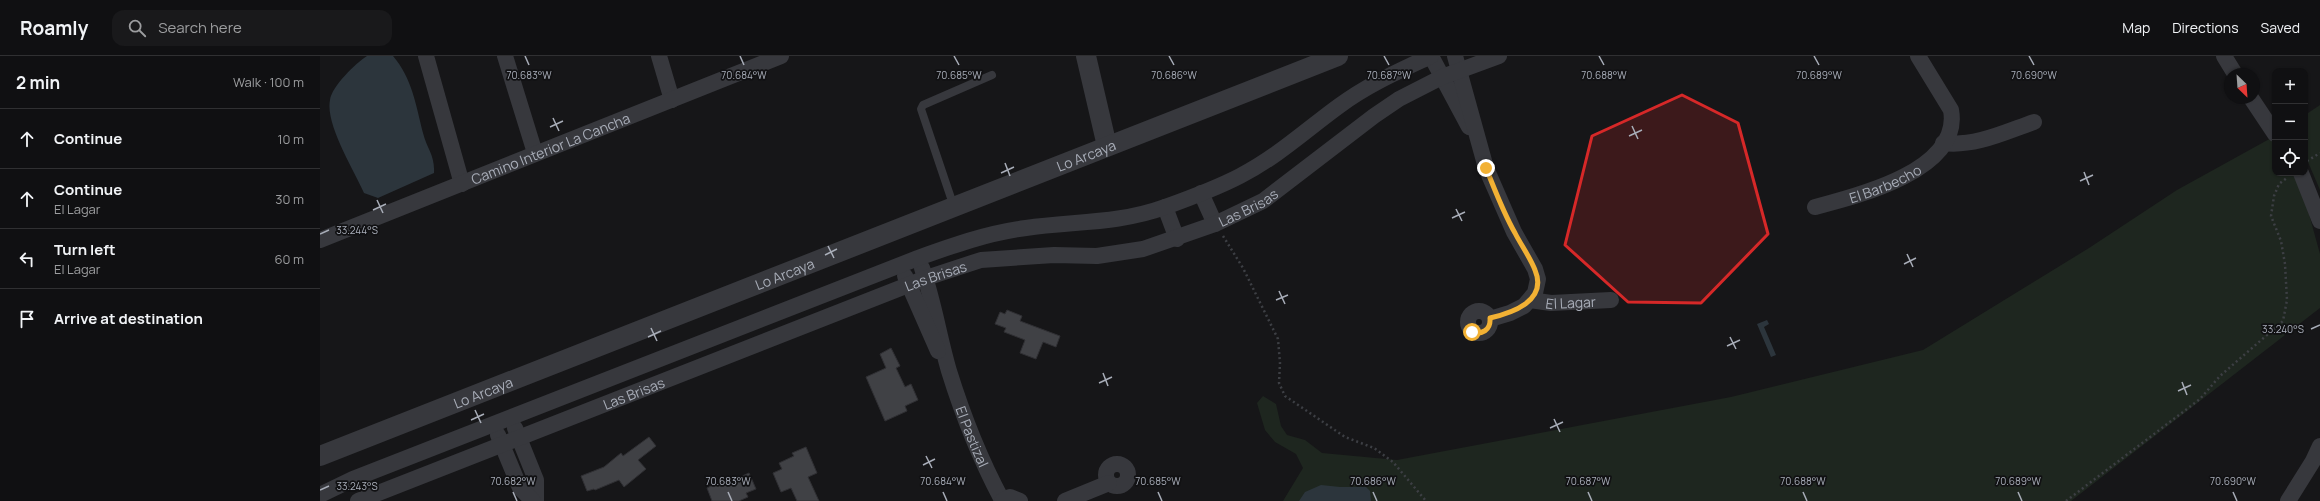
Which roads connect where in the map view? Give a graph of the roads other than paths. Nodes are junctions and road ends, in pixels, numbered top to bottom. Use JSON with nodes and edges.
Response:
{"nodes":[{"id":1,"x":426,"y":56,"type":"edge"},
{"id":2,"x":505,"y":56,"type":"edge"},
{"id":3,"x":660,"y":56,"type":"edge"},
{"id":4,"x":781,"y":56,"type":"edge"},
{"id":5,"x":1086,"y":56,"type":"edge"},
{"id":6,"x":1338,"y":56,"type":"edge"},
{"id":7,"x":1431,"y":56,"type":"edge"},
{"id":8,"x":1499,"y":56,"type":"edge"},
{"id":9,"x":1918,"y":56,"type":"edge"},
{"id":10,"x":2224,"y":56,"type":"edge"},
{"id":11,"x":1458,"y":63,"type":"edge"},
{"id":12,"x":2231,"y":68,"type":"edge"},
{"id":13,"x":992,"y":75,"type":"dead end"},
{"id":14,"x":1442,"y":77,"type":"junction"},
{"id":15,"x":672,"y":100,"type":"junction"},
{"id":16,"x":2255,"y":104,"type":"edge"},
{"id":17,"x":2034,"y":122,"type":"dead end"},
{"id":18,"x":2272,"y":130,"type":"edge"},
{"id":19,"x":1476,"y":140,"type":"junction"},
{"id":20,"x":1943,"y":143,"type":"junction"},
{"id":21,"x":1107,"y":146,"type":"junction"},
{"id":22,"x":535,"y":153,"type":"junction"},
{"id":23,"x":2302,"y":176,"type":"edge"},
{"id":24,"x":462,"y":184,"type":"junction"},
{"id":25,"x":1201,"y":193,"type":"junction"},
{"id":26,"x":1165,"y":207,"type":"junction"},
{"id":27,"x":1815,"y":207,"type":"dead end"},
{"id":28,"x":954,"y":208,"type":"junction"},
{"id":29,"x":2320,"y":221,"type":"edge"},
{"id":30,"x":1215,"y":224,"type":"junction"},
{"id":31,"x":1177,"y":239,"type":"junction"},
{"id":32,"x":320,"y":240,"type":"edge"},
{"id":33,"x":918,"y":258,"type":"junction"},
{"id":34,"x":901,"y":265,"type":"junction"},
{"id":35,"x":926,"y":278,"type":"junction"},
{"id":36,"x":908,"y":285,"type":"junction"},
{"id":37,"x":1530,"y":300,"type":"junction"},
{"id":38,"x":1611,"y":300,"type":"dead end"},
{"id":39,"x":1490,"y":318,"type":"dead end"},
{"id":40,"x":949,"y":370,"type":"junction"},
{"id":41,"x":511,"y":417,"type":"junction"},
{"id":42,"x":493,"y":424,"type":"junction"},
{"id":43,"x":519,"y":438,"type":"junction"},
{"id":44,"x":502,"y":445,"type":"junction"},
{"id":45,"x":2320,"y":446,"type":"edge"},
{"id":46,"x":320,"y":456,"type":"edge"},
{"id":47,"x":1109,"y":483,"type":"dead end"},
{"id":48,"x":320,"y":496,"type":"edge"},
{"id":49,"x":358,"y":501,"type":"edge"},
{"id":50,"x":533,"y":501,"type":"edge"},
{"id":51,"x":536,"y":501,"type":"edge"},
{"id":52,"x":1002,"y":501,"type":"edge"},
{"id":53,"x":1020,"y":501,"type":"edge"},
{"id":54,"x":1065,"y":501,"type":"edge"},
{"id":55,"x":2288,"y":501,"type":"edge"}],
"edges":[{"from":1,"to":24,"type":"street"},
{"from":2,"to":22,"type":"street"},
{"from":3,"to":15,"type":"street"},
{"from":4,"to":15,"type":"street","name":"Camino Interior La Cancha"},
{"from":5,"to":21,"type":"street"},
{"from":6,"to":21,"type":"street","name":"Lo Arcaya"},
{"from":7,"to":14,"type":"street"},
{"from":7,"to":25,"type":"street","name":"Las Brisas"},
{"from":8,"to":11,"type":"street","name":"Las Brisas"},
{"from":9,"to":20,"type":"street","name":"El Barbecho"},
{"from":10,"to":12,"type":"street"},
{"from":11,"to":14,"type":"street","name":"Las Brisas"},
{"from":11,"to":19,"type":"street"},
{"from":13,"to":28,"type":"lane"},
{"from":14,"to":19,"type":"street"},
{"from":14,"to":30,"type":"street","name":"Las Brisas"},
{"from":15,"to":22,"type":"street","name":"Camino Interior La Cancha"},
{"from":16,"to":18,"type":"street"},
{"from":17,"to":20,"type":"street"},
{"from":19,"to":37,"type":"street","name":"El Lagar"},
{"from":20,"to":27,"type":"street","name":"El Barbecho"},
{"from":21,"to":28,"type":"street","name":"Lo Arcaya"},
{"from":22,"to":24,"type":"street","name":"Camino Interior La Cancha"},
{"from":23,"to":29,"type":"street"},
{"from":24,"to":32,"type":"street","name":"Camino Interior La Cancha"},
{"from":25,"to":26,"type":"street","name":"Las Brisas"},
{"from":25,"to":30,"type":"street"},
{"from":26,"to":31,"type":"street"},
{"from":26,"to":33,"type":"street","name":"Las Brisas"},
{"from":28,"to":46,"type":"street","name":"Lo Arcaya"},
{"from":30,"to":31,"type":"street","name":"Las Brisas"},
{"from":31,"to":35,"type":"street","name":"Las Brisas"},
{"from":33,"to":34,"type":"street","name":"Las Brisas"},
{"from":33,"to":35,"type":"street"},
{"from":34,"to":36,"type":"street"},
{"from":34,"to":41,"type":"street","name":"Las Brisas"},
{"from":35,"to":36,"type":"street","name":"Las Brisas"},
{"from":35,"to":40,"type":"street"},
{"from":36,"to":40,"type":"street"},
{"from":36,"to":43,"type":"street","name":"Las Brisas"},
{"from":37,"to":38,"type":"street","name":"El Lagar"},
{"from":37,"to":39,"type":"street","name":"El Lagar"},
{"from":40,"to":52,"type":"street","name":"El Pastizal"},
{"from":41,"to":42,"type":"street","name":"Las Brisas"},
{"from":41,"to":43,"type":"street"},
{"from":42,"to":44,"type":"street"},
{"from":42,"to":48,"type":"street","name":"Las Brisas"},
{"from":43,"to":44,"type":"street","name":"Las Brisas"},
{"from":43,"to":51,"type":"street"},
{"from":44,"to":49,"type":"street","name":"Las Brisas"},
{"from":44,"to":50,"type":"street"},
{"from":45,"to":55,"type":"street"},
{"from":47,"to":54,"type":"street"},
{"from":52,"to":53,"type":"street"}]}
